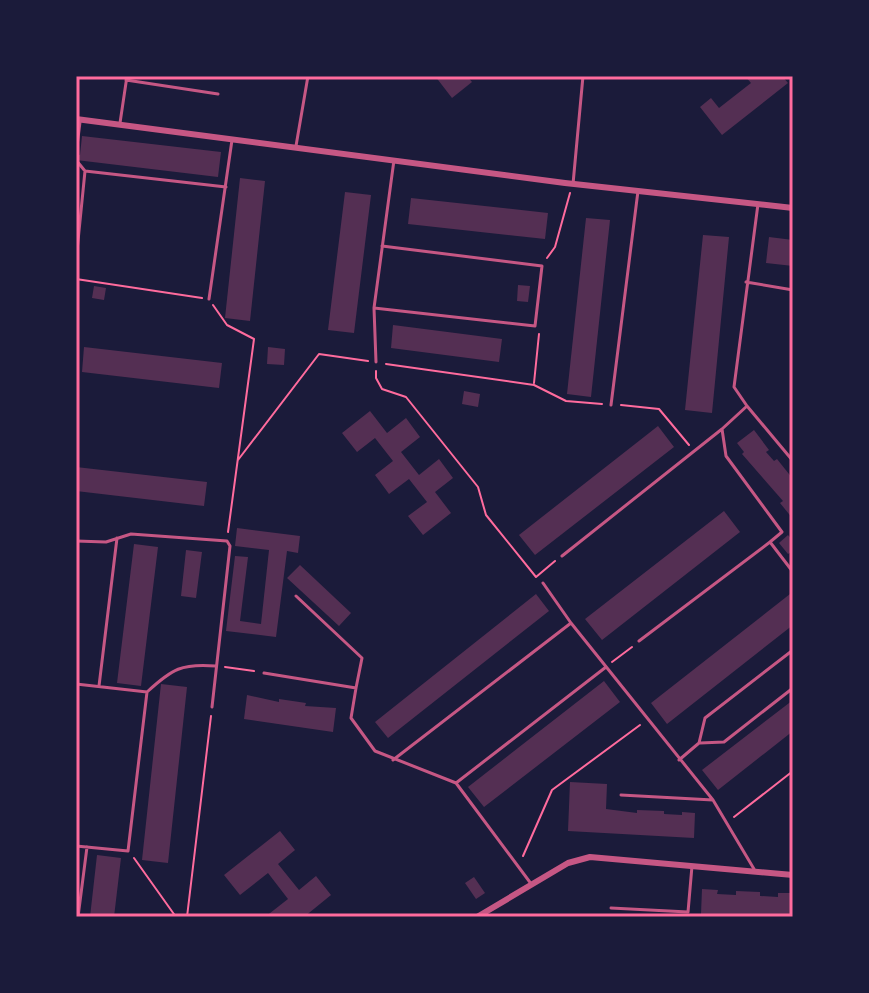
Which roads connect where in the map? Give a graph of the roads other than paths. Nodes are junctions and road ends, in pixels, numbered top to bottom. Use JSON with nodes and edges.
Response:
{"nodes":[{"id":1,"x":308,"y":76,"type":"edge"},
{"id":2,"x":583,"y":76,"type":"edge"},
{"id":3,"x":126,"y":78,"type":"edge"},
{"id":4,"x":218,"y":94,"type":"dead end"},
{"id":5,"x":78,"y":119,"type":"edge"},
{"id":6,"x":120,"y":123,"type":"junction"},
{"id":7,"x":233,"y":138,"type":"junction"},
{"id":8,"x":296,"y":146,"type":"junction"},
{"id":9,"x":76,"y":154,"type":"edge"},
{"id":10,"x":76,"y":160,"type":"edge"},
{"id":11,"x":394,"y":160,"type":"junction"},
{"id":12,"x":85,"y":171,"type":"junction"},
{"id":13,"x":573,"y":184,"type":"junction"},
{"id":14,"x":226,"y":187,"type":"junction"},
{"id":15,"x":638,"y":191,"type":"junction"},
{"id":16,"x":758,"y":204,"type":"junction"},
{"id":17,"x":793,"y":208,"type":"edge"},
{"id":18,"x":382,"y":246,"type":"junction"},
{"id":19,"x":76,"y":261,"type":"edge"},
{"id":20,"x":746,"y":282,"type":"junction"},
{"id":21,"x":793,"y":290,"type":"edge"},
{"id":22,"x":209,"y":299,"type":"road end"},
{"id":23,"x":374,"y":308,"type":"junction"},
{"id":24,"x":376,"y":362,"type":"road end"},
{"id":25,"x":611,"y":405,"type":"road end"},
{"id":26,"x":747,"y":406,"type":"junction"},
{"id":27,"x":722,"y":429,"type":"junction"},
{"id":28,"x":793,"y":461,"type":"edge"},
{"id":29,"x":117,"y":538,"type":"junction"},
{"id":30,"x":76,"y":541,"type":"edge"},
{"id":31,"x":770,"y":542,"type":"junction"},
{"id":32,"x":562,"y":556,"type":"road end"},
{"id":33,"x":793,"y":572,"type":"edge"},
{"id":34,"x":543,"y":583,"type":"road end"},
{"id":35,"x":296,"y":596,"type":"dead end"},
{"id":36,"x":571,"y":623,"type":"junction"},
{"id":37,"x":639,"y":641,"type":"road end"},
{"id":38,"x":793,"y":650,"type":"edge"},
{"id":39,"x":216,"y":666,"type":"junction"},
{"id":40,"x":606,"y":667,"type":"junction"},
{"id":41,"x":264,"y":673,"type":"road end"},
{"id":42,"x":76,"y":684,"type":"edge"},
{"id":43,"x":99,"y":686,"type":"junction"},
{"id":44,"x":356,"y":688,"type":"junction"},
{"id":45,"x":793,"y":688,"type":"edge"},
{"id":46,"x":147,"y":692,"type":"junction"},
{"id":47,"x":212,"y":707,"type":"road end"},
{"id":48,"x":699,"y":743,"type":"junction"},
{"id":49,"x":393,"y":760,"type":"junction"},
{"id":50,"x":679,"y":760,"type":"junction"},
{"id":51,"x":456,"y":783,"type":"junction"},
{"id":52,"x":621,"y":795,"type":"dead end"},
{"id":53,"x":713,"y":800,"type":"junction"},
{"id":54,"x":76,"y":846,"type":"edge"},
{"id":55,"x":87,"y":847,"type":"junction"},
{"id":56,"x":692,"y":866,"type":"junction"},
{"id":57,"x":756,"y":872,"type":"junction"},
{"id":58,"x":793,"y":875,"type":"edge"},
{"id":59,"x":532,"y":885,"type":"junction"},
{"id":60,"x":611,"y":908,"type":"dead end"},
{"id":61,"x":78,"y":917,"type":"edge"},
{"id":62,"x":477,"y":917,"type":"edge"}],
"edges":[{"from":1,"to":8,"type":"lane"},
{"from":2,"to":13,"type":"lane"},
{"from":3,"to":4,"type":"lane"},
{"from":3,"to":6,"type":"lane"},
{"from":5,"to":6,"type":"street"},
{"from":5,"to":9,"type":"lane"},
{"from":6,"to":7,"type":"street"},
{"from":7,"to":8,"type":"street"},
{"from":7,"to":14,"type":"lane"},
{"from":8,"to":11,"type":"street"},
{"from":10,"to":12,"type":"lane"},
{"from":11,"to":13,"type":"street"},
{"from":11,"to":18,"type":"lane"},
{"from":12,"to":14,"type":"lane"},
{"from":12,"to":19,"type":"lane"},
{"from":13,"to":15,"type":"street"},
{"from":14,"to":22,"type":"lane"},
{"from":15,"to":16,"type":"street"},
{"from":15,"to":25,"type":"lane"},
{"from":16,"to":17,"type":"street"},
{"from":16,"to":20,"type":"lane"},
{"from":18,"to":23,"type":"lane"},
{"from":18,"to":23,"type":"lane"},
{"from":20,"to":21,"type":"lane"},
{"from":20,"to":26,"type":"lane"},
{"from":23,"to":24,"type":"lane"},
{"from":26,"to":27,"type":"lane"},
{"from":26,"to":28,"type":"lane"},
{"from":27,"to":31,"type":"lane"},
{"from":27,"to":32,"type":"lane"},
{"from":29,"to":30,"type":"lane"},
{"from":29,"to":39,"type":"lane"},
{"from":29,"to":43,"type":"lane"},
{"from":31,"to":33,"type":"lane"},
{"from":31,"to":37,"type":"lane"},
{"from":34,"to":36,"type":"lane"},
{"from":35,"to":44,"type":"lane"},
{"from":36,"to":40,"type":"lane"},
{"from":36,"to":49,"type":"lane"},
{"from":38,"to":48,"type":"lane"},
{"from":39,"to":46,"type":"lane"},
{"from":39,"to":47,"type":"lane"},
{"from":40,"to":50,"type":"lane"},
{"from":40,"to":51,"type":"lane"},
{"from":41,"to":44,"type":"lane"},
{"from":42,"to":43,"type":"lane"},
{"from":43,"to":46,"type":"lane"},
{"from":44,"to":49,"type":"lane"},
{"from":45,"to":48,"type":"lane"},
{"from":46,"to":55,"type":"lane"},
{"from":48,"to":50,"type":"lane"},
{"from":49,"to":51,"type":"lane"},
{"from":50,"to":53,"type":"lane"},
{"from":51,"to":59,"type":"lane"},
{"from":52,"to":53,"type":"lane"},
{"from":53,"to":57,"type":"lane"},
{"from":54,"to":55,"type":"lane"},
{"from":55,"to":61,"type":"lane"},
{"from":56,"to":57,"type":"street"},
{"from":56,"to":59,"type":"street"},
{"from":56,"to":60,"type":"lane"},
{"from":57,"to":58,"type":"street"},
{"from":59,"to":62,"type":"street"}]}
